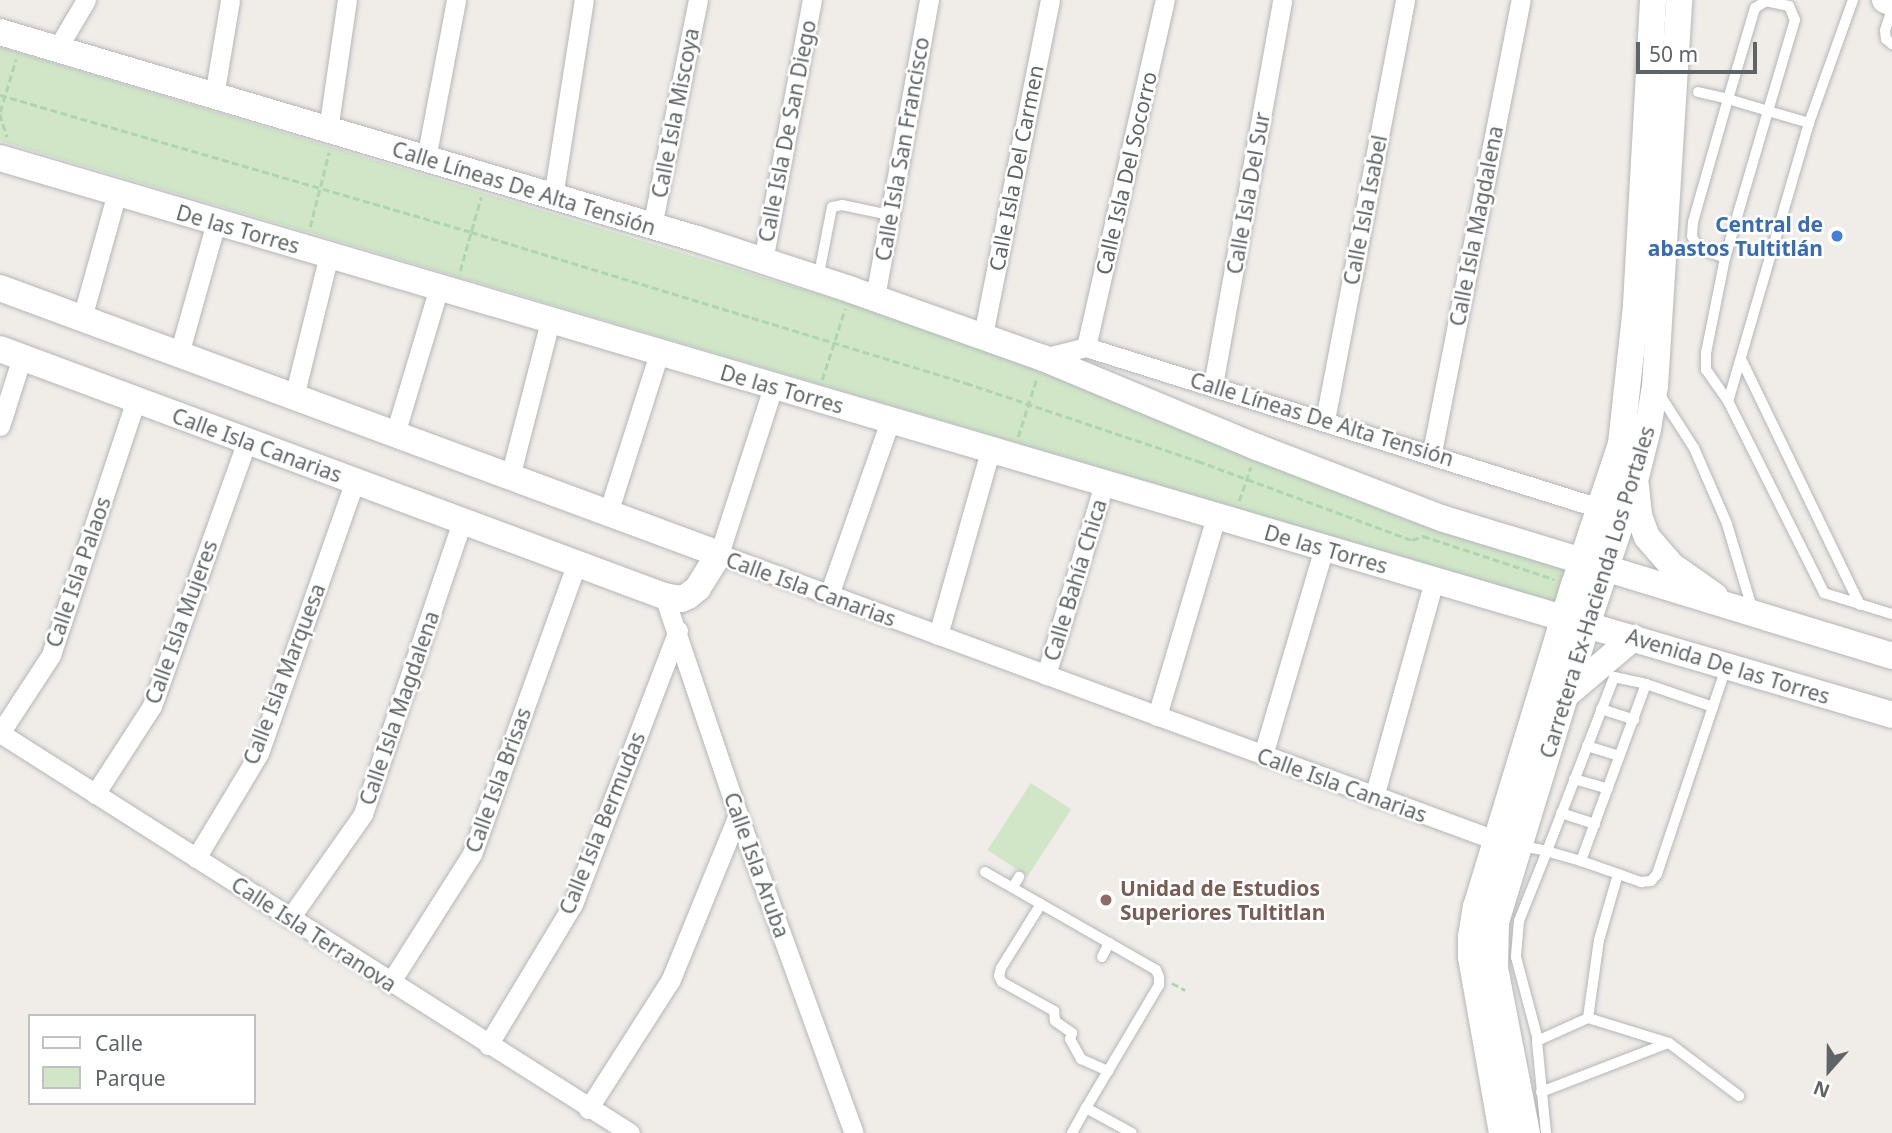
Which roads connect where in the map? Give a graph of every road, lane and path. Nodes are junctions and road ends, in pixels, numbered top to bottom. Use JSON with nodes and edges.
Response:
{"nodes":[{"id":1,"x":86,"y":0,"type":"edge"},
{"id":2,"x":229,"y":0,"type":"edge"},
{"id":3,"x":347,"y":0,"type":"edge"},
{"id":4,"x":456,"y":0,"type":"edge"},
{"id":5,"x":584,"y":0,"type":"edge"},
{"id":6,"x":698,"y":0,"type":"edge"},
{"id":7,"x":812,"y":0,"type":"edge"},
{"id":8,"x":929,"y":0,"type":"edge"},
{"id":9,"x":1050,"y":0,"type":"edge"},
{"id":10,"x":1165,"y":0,"type":"edge"},
{"id":11,"x":1282,"y":0,"type":"edge"},
{"id":12,"x":1405,"y":0,"type":"edge"},
{"id":13,"x":1521,"y":0,"type":"edge"},
{"id":14,"x":1853,"y":0,"type":"edge"},
{"id":15,"x":1885,"y":0,"type":"edge"},
{"id":16,"x":1892,"y":3,"type":"edge"},
{"id":17,"x":1672,"y":6,"type":"edge"},
{"id":18,"x":1892,"y":9,"type":"edge"},
{"id":19,"x":11,"y":35,"type":"edge"},
{"id":20,"x":1892,"y":44,"type":"edge"},
{"id":21,"x":57,"y":49,"type":"junction"},
{"id":22,"x":1698,"y":92,"type":"dead end"},
{"id":23,"x":0,"y":95,"type":"edge"},
{"id":24,"x":5,"y":96,"type":"junction"},
{"id":25,"x":215,"y":96,"type":"junction"},
{"id":26,"x":1728,"y":99,"type":"junction"},
{"id":27,"x":1768,"y":111,"type":"junction"},
{"id":28,"x":0,"y":112,"type":"edge"},
{"id":29,"x":1809,"y":122,"type":"junction"},
{"id":30,"x":331,"y":131,"type":"junction"},
{"id":31,"x":426,"y":159,"type":"junction"},
{"id":32,"x":1,"y":161,"type":"edge"},
{"id":33,"x":487,"y":177,"type":"junction"},
{"id":34,"x":320,"y":188,"type":"junction"},
{"id":35,"x":117,"y":193,"type":"junction"},
{"id":36,"x":554,"y":197,"type":"junction"},
{"id":37,"x":890,"y":215,"type":"junction"},
{"id":38,"x":216,"y":222,"type":"junction"},
{"id":39,"x":652,"y":226,"type":"junction"},
{"id":40,"x":471,"y":232,"type":"junction"},
{"id":41,"x":317,"y":252,"type":"junction"},
{"id":42,"x":1725,"y":258,"type":"junction"},
{"id":43,"x":763,"y":261,"type":"junction"},
{"id":44,"x":818,"y":279,"type":"junction"},
{"id":45,"x":0,"y":288,"type":"edge"},
{"id":46,"x":446,"y":290,"type":"junction"},
{"id":47,"x":863,"y":293,"type":"junction"},
{"id":48,"x":1648,"y":307,"type":"junction"},
{"id":49,"x":82,"y":318,"type":"junction"},
{"id":50,"x":550,"y":321,"type":"junction"},
{"id":51,"x":983,"y":335,"type":"junction"},
{"id":52,"x":834,"y":342,"type":"junction"},
{"id":53,"x":1087,"y":346,"type":"junction"},
{"id":54,"x":11,"y":353,"type":"edge"},
{"id":55,"x":659,"y":353,"type":"junction"},
{"id":56,"x":179,"y":354,"type":"junction"},
{"id":57,"x":1043,"y":358,"type":"junction"},
{"id":58,"x":1741,"y":359,"type":"junction"},
{"id":59,"x":1213,"y":385,"type":"junction"},
{"id":60,"x":1654,"y":386,"type":"junction"},
{"id":61,"x":773,"y":387,"type":"junction"},
{"id":62,"x":294,"y":397,"type":"junction"},
{"id":63,"x":816,"y":399,"type":"junction"},
{"id":64,"x":136,"y":400,"type":"junction"},
{"id":65,"x":1728,"y":401,"type":"junction"},
{"id":66,"x":1028,"y":404,"type":"junction"},
{"id":67,"x":1325,"y":420,"type":"junction"},
{"id":68,"x":890,"y":421,"type":"junction"},
{"id":69,"x":0,"y":426,"type":"edge"},
{"id":70,"x":395,"y":434,"type":"junction"},
{"id":71,"x":247,"y":441,"type":"junction"},
{"id":72,"x":1258,"y":447,"type":"junction"},
{"id":73,"x":1432,"y":453,"type":"junction"},
{"id":74,"x":1001,"y":454,"type":"junction"},
{"id":75,"x":510,"y":477,"type":"junction"},
{"id":76,"x":1247,"y":478,"type":"junction"},
{"id":77,"x":355,"y":481,"type":"junction"},
{"id":78,"x":1635,"y":481,"type":"junction"},
{"id":79,"x":1104,"y":484,"type":"junction"},
{"id":80,"x":1600,"y":508,"type":"junction"},
{"id":81,"x":608,"y":513,"type":"junction"},
{"id":82,"x":1224,"y":520,"type":"junction"},
{"id":83,"x":462,"y":521,"type":"junction"},
{"id":84,"x":1324,"y":548,"type":"junction"},
{"id":85,"x":719,"y":554,"type":"junction"},
{"id":86,"x":577,"y":564,"type":"junction"},
{"id":87,"x":1586,"y":573,"type":"junction"},
{"id":88,"x":1434,"y":580,"type":"junction"},
{"id":89,"x":829,"y":595,"type":"junction"},
{"id":90,"x":664,"y":596,"type":"junction"},
{"id":91,"x":1860,"y":605,"type":"junction"},
{"id":92,"x":1742,"y":611,"type":"junction"},
{"id":93,"x":1892,"y":614,"type":"edge"},
{"id":94,"x":1575,"y":621,"type":"junction"},
{"id":95,"x":678,"y":630,"type":"junction"},
{"id":96,"x":938,"y":635,"type":"junction"},
{"id":97,"x":1633,"y":638,"type":"junction"},
{"id":98,"x":1892,"y":656,"type":"edge"},
{"id":99,"x":1727,"y":666,"type":"junction"},
{"id":100,"x":1046,"y":675,"type":"junction"},
{"id":101,"x":1646,"y":684,"type":"junction"},
{"id":102,"x":1566,"y":695,"type":"junction"},
{"id":103,"x":1713,"y":708,"type":"junction"},
{"id":104,"x":1601,"y":709,"type":"junction"},
{"id":105,"x":1892,"y":715,"type":"edge"},
{"id":106,"x":1157,"y":716,"type":"junction"},
{"id":107,"x":1634,"y":720,"type":"junction"},
{"id":108,"x":0,"y":733,"type":"edge"},
{"id":109,"x":1587,"y":746,"type":"junction"},
{"id":110,"x":1263,"y":755,"type":"junction"},
{"id":111,"x":1620,"y":756,"type":"junction"},
{"id":112,"x":1574,"y":779,"type":"junction"},
{"id":113,"x":1608,"y":789,"type":"junction"},
{"id":114,"x":95,"y":794,"type":"junction"},
{"id":115,"x":1374,"y":797,"type":"junction"},
{"id":116,"x":1561,"y":813,"type":"junction"},
{"id":117,"x":738,"y":815,"type":"junction"},
{"id":118,"x":1595,"y":824,"type":"junction"},
{"id":119,"x":1522,"y":846,"type":"junction"},
{"id":120,"x":195,"y":858,"type":"junction"},
{"id":121,"x":1581,"y":861,"type":"junction"},
{"id":122,"x":985,"y":872,"type":"dead end"},
{"id":123,"x":1618,"y":874,"type":"junction"},
{"id":124,"x":1019,"y":877,"type":"dead end"},
{"id":125,"x":1013,"y":887,"type":"junction"},
{"id":126,"x":1041,"y":904,"type":"junction"},
{"id":127,"x":289,"y":918,"type":"junction"},
{"id":128,"x":1109,"y":943,"type":"junction"},
{"id":129,"x":1102,"y":957,"type":"dead end"},
{"id":130,"x":390,"y":983,"type":"junction"},
{"id":131,"x":1588,"y":1018,"type":"junction"},
{"id":132,"x":1538,"y":1040,"type":"junction"},
{"id":133,"x":1669,"y":1043,"type":"junction"},
{"id":134,"x":488,"y":1045,"type":"junction"},
{"id":135,"x":1108,"y":1071,"type":"junction"},
{"id":136,"x":1541,"y":1093,"type":"junction"},
{"id":137,"x":1739,"y":1096,"type":"dead end"},
{"id":138,"x":1086,"y":1108,"type":"junction"},
{"id":139,"x":588,"y":1109,"type":"junction"},
{"id":140,"x":630,"y":1133,"type":"edge"},
{"id":141,"x":854,"y":1133,"type":"edge"},
{"id":142,"x":1072,"y":1133,"type":"edge"},
{"id":143,"x":1132,"y":1133,"type":"edge"},
{"id":144,"x":1502,"y":1133,"type":"edge"},
{"id":145,"x":1527,"y":1133,"type":"edge"},
{"id":146,"x":1546,"y":1133,"type":"edge"}],
"edges":[{"from":1,"to":21,"type":"street"},
{"from":2,"to":25,"type":"street"},
{"from":3,"to":30,"type":"street"},
{"from":4,"to":31,"type":"street"},
{"from":5,"to":36,"type":"street"},
{"from":6,"to":39,"type":"street","name":"Calle Isla Miscoya"},
{"from":7,"to":43,"type":"street","name":"Calle Isla De San Diego"},
{"from":8,"to":37,"type":"street","name":"Calle Isla San Francisco"},
{"from":9,"to":51,"type":"street","name":"Calle Isla Del Carmen"},
{"from":10,"to":53,"type":"street","name":"Calle Isla Del Socorro"},
{"from":11,"to":59,"type":"street","name":"Calle Isla Del Sur"},
{"from":12,"to":67,"type":"street","name":"Calle Isla Isabel"},
{"from":13,"to":73,"type":"street","name":"Calle Isla Magdalena"},
{"from":14,"to":29,"type":"lane"},
{"from":15,"to":16,"type":"main road"},
{"from":17,"to":48,"type":"main road","name":"Carretera Ex-Hacienda Los Portales"},
{"from":18,"to":20,"type":"lane"},
{"from":19,"to":21,"type":"main road","name":"Calle Líneas De Alta Tensión"},
{"from":19,"to":24,"type":"path"},
{"from":21,"to":25,"type":"main road","name":"Calle Líneas De Alta Tensión"},
{"from":22,"to":26,"type":"lane"},
{"from":23,"to":24,"type":"path"},
{"from":24,"to":28,"type":"path"},
{"from":24,"to":34,"type":"path"},
{"from":25,"to":30,"type":"main road","name":"Calle Líneas De Alta Tensión"},
{"from":26,"to":27,"type":"lane"},
{"from":26,"to":27,"type":"lane"},
{"from":26,"to":42,"type":"lane"},
{"from":27,"to":29,"type":"lane"},
{"from":27,"to":42,"type":"lane"},
{"from":29,"to":58,"type":"lane"},
{"from":30,"to":31,"type":"main road","name":"Calle Líneas De Alta Tensión"},
{"from":30,"to":34,"type":"path"},
{"from":31,"to":33,"type":"main road","name":"Calle Líneas De Alta Tensión"},
{"from":32,"to":35,"type":"main road","name":"De las Torres"},
{"from":33,"to":36,"type":"main road","name":"Calle Líneas De Alta Tensión"},
{"from":33,"to":40,"type":"path"},
{"from":34,"to":40,"type":"path"},
{"from":34,"to":41,"type":"path"},
{"from":35,"to":38,"type":"main road","name":"De las Torres"},
{"from":35,"to":49,"type":"street"},
{"from":36,"to":39,"type":"main road","name":"Calle Líneas De Alta Tensión"},
{"from":37,"to":44,"type":"lane"},
{"from":37,"to":47,"type":"street","name":"Calle Isla San Francisco"},
{"from":38,"to":41,"type":"main road","name":"De las Torres"},
{"from":38,"to":56,"type":"street"},
{"from":39,"to":43,"type":"main road","name":"Calle Líneas De Alta Tensión"},
{"from":40,"to":46,"type":"path"},
{"from":40,"to":52,"type":"path"},
{"from":41,"to":46,"type":"main road","name":"De las Torres"},
{"from":41,"to":62,"type":"street"},
{"from":42,"to":65,"type":"lane"},
{"from":43,"to":44,"type":"main road","name":"Calle Líneas De Alta Tensión"},
{"from":44,"to":47,"type":"main road","name":"Calle Líneas De Alta Tensión"},
{"from":45,"to":49,"type":"main road"},
{"from":46,"to":50,"type":"main road","name":"De las Torres"},
{"from":46,"to":70,"type":"street"},
{"from":47,"to":51,"type":"main road","name":"Calle Líneas De Alta Tensión"},
{"from":47,"to":52,"type":"path"},
{"from":48,"to":60,"type":"main road","name":"Carretera Ex-Hacienda Los Portales"},
{"from":48,"to":80,"type":"main road","name":"Carretera Ex-Hacienda Los Portales"},
{"from":49,"to":56,"type":"main road"},
{"from":50,"to":55,"type":"main road","name":"De las Torres"},
{"from":50,"to":75,"type":"street"},
{"from":51,"to":57,"type":"main road","name":"Calle Líneas De Alta Tensión"},
{"from":52,"to":63,"type":"path"},
{"from":52,"to":66,"type":"path"},
{"from":53,"to":57,"type":"street"},
{"from":53,"to":59,"type":"street","name":"Calle Líneas De Alta Tensión"},
{"from":54,"to":64,"type":"main road","name":"Calle Isla Canarias"},
{"from":54,"to":69,"type":"street"},
{"from":55,"to":61,"type":"main road","name":"De las Torres"},
{"from":55,"to":81,"type":"street"},
{"from":56,"to":62,"type":"main road"},
{"from":57,"to":66,"type":"path"},
{"from":57,"to":72,"type":"main road","name":"Calle Líneas De Alta Tensión"},
{"from":58,"to":65,"type":"lane"},
{"from":58,"to":91,"type":"lane"},
{"from":59,"to":67,"type":"street","name":"Calle Líneas De Alta Tensión"},
{"from":60,"to":78,"type":"main road","name":"Carretera Ex-Hacienda Los Portales"},
{"from":60,"to":92,"type":"lane"},
{"from":61,"to":63,"type":"main road","name":"De las Torres"},
{"from":61,"to":85,"type":"street"},
{"from":62,"to":70,"type":"main road"},
{"from":63,"to":68,"type":"main road","name":"De las Torres"},
{"from":64,"to":71,"type":"main road","name":"Calle Isla Canarias"},
{"from":64,"to":108,"type":"street","name":"Calle Isla Palaos"},
{"from":65,"to":91,"type":"lane"},
{"from":66,"to":74,"type":"path"},
{"from":66,"to":76,"type":"path"},
{"from":67,"to":73,"type":"street","name":"Calle Líneas De Alta Tensión"},
{"from":68,"to":74,"type":"main road","name":"De las Torres"},
{"from":68,"to":89,"type":"street"},
{"from":70,"to":75,"type":"main road"},
{"from":71,"to":77,"type":"main road","name":"Calle Isla Canarias"},
{"from":71,"to":114,"type":"street","name":"Calle Isla Mujeres"},
{"from":72,"to":76,"type":"path"},
{"from":72,"to":87,"type":"main road","name":"Calle Líneas De Alta Tensión"},
{"from":73,"to":80,"type":"street","name":"Calle Líneas De Alta Tensión"},
{"from":74,"to":79,"type":"main road","name":"De las Torres"},
{"from":74,"to":96,"type":"street"},
{"from":75,"to":81,"type":"main road"},
{"from":76,"to":82,"type":"path"},
{"from":76,"to":87,"type":"path"},
{"from":77,"to":83,"type":"main road","name":"Calle Isla Canarias"},
{"from":77,"to":120,"type":"street","name":"Calle Isla Marquesa"},
{"from":78,"to":87,"type":"main road","name":"Carretera Ex-Hacienda Los Portales"},
{"from":78,"to":92,"type":"main road"},
{"from":79,"to":82,"type":"main road","name":"De las Torres"},
{"from":79,"to":100,"type":"street","name":"Calle Bahía Chica"},
{"from":80,"to":87,"type":"main road","name":"Carretera Ex-Hacienda Los Portales"},
{"from":81,"to":85,"type":"main road"},
{"from":82,"to":84,"type":"main road","name":"De las Torres"},
{"from":82,"to":106,"type":"street"},
{"from":83,"to":86,"type":"main road","name":"Calle Isla Canarias"},
{"from":83,"to":127,"type":"street","name":"Calle Isla Magdalena"},
{"from":84,"to":88,"type":"main road","name":"De las Torres"},
{"from":84,"to":110,"type":"street"},
{"from":85,"to":89,"type":"street","name":"Calle Isla Canarias"},
{"from":85,"to":90,"type":"main road","name":"Calle Isla Canarias"},
{"from":86,"to":90,"type":"main road","name":"Calle Isla Canarias"},
{"from":86,"to":130,"type":"street","name":"Calle Isla Brisas"},
{"from":87,"to":92,"type":"main road"},
{"from":87,"to":94,"type":"main road","name":"Carretera Ex-Hacienda Los Portales"},
{"from":88,"to":94,"type":"main road","name":"De las Torres"},
{"from":88,"to":115,"type":"street"},
{"from":89,"to":96,"type":"street","name":"Calle Isla Canarias"},
{"from":90,"to":95,"type":"street","name":"Calle Isla Aruba"},
{"from":91,"to":93,"type":"lane"},
{"from":92,"to":98,"type":"main road"},
{"from":94,"to":97,"type":"main road","name":"Avenida De las Torres"},
{"from":94,"to":102,"type":"main road","name":"Carretera Ex-Hacienda Los Portales"},
{"from":94,"to":119,"type":"main road","name":"Carretera Ex-Hacienda Los Portales"},
{"from":95,"to":117,"type":"street","name":"Calle Isla Aruba"},
{"from":95,"to":134,"type":"street","name":"Calle Isla Bermudas"},
{"from":96,"to":100,"type":"street","name":"Calle Isla Canarias"},
{"from":97,"to":99,"type":"main road","name":"Avenida De las Torres"},
{"from":97,"to":102,"type":"main road"},
{"from":99,"to":103,"type":"lane"},
{"from":99,"to":105,"type":"main road","name":"Avenida De las Torres"},
{"from":100,"to":106,"type":"street","name":"Calle Isla Canarias"},
{"from":101,"to":103,"type":"lane"},
{"from":101,"to":104,"type":"lane"},
{"from":101,"to":107,"type":"lane"},
{"from":102,"to":119,"type":"main road","name":"Carretera Ex-Hacienda Los Portales"},
{"from":103,"to":123,"type":"lane"},
{"from":104,"to":107,"type":"lane"},
{"from":104,"to":109,"type":"lane"},
{"from":106,"to":110,"type":"street","name":"Calle Isla Canarias"},
{"from":107,"to":111,"type":"lane"},
{"from":108,"to":114,"type":"street","name":"Calle Isla Terranova"},
{"from":109,"to":111,"type":"lane"},
{"from":109,"to":112,"type":"lane"},
{"from":110,"to":115,"type":"street","name":"Calle Isla Canarias"},
{"from":111,"to":113,"type":"lane"},
{"from":112,"to":113,"type":"lane"},
{"from":112,"to":116,"type":"lane"},
{"from":113,"to":118,"type":"lane"},
{"from":114,"to":120,"type":"street","name":"Calle Isla Terranova"},
{"from":115,"to":119,"type":"street","name":"Calle Isla Canarias"},
{"from":116,"to":118,"type":"lane"},
{"from":116,"to":119,"type":"lane"},
{"from":117,"to":139,"type":"street"},
{"from":117,"to":141,"type":"street","name":"Calle Isla Aruba"},
{"from":118,"to":121,"type":"lane"},
{"from":119,"to":121,"type":"lane"},
{"from":119,"to":132,"type":"lane"},
{"from":119,"to":144,"type":"main road","name":"Carretera Ex-Hacienda Los Portales"},
{"from":119,"to":145,"type":"main road","name":"Carretera Ex-Hacienda Los Portales"},
{"from":120,"to":127,"type":"street","name":"Calle Isla Terranova"},
{"from":121,"to":123,"type":"lane"},
{"from":122,"to":125,"type":"lane"},
{"from":123,"to":131,"type":"lane"},
{"from":124,"to":125,"type":"lane"},
{"from":125,"to":126,"type":"lane"},
{"from":126,"to":128,"type":"lane"},
{"from":126,"to":135,"type":"lane"},
{"from":127,"to":130,"type":"street","name":"Calle Isla Terranova"},
{"from":128,"to":129,"type":"lane"},
{"from":128,"to":135,"type":"lane"},
{"from":130,"to":134,"type":"street","name":"Calle Isla Terranova"},
{"from":131,"to":132,"type":"lane"},
{"from":131,"to":133,"type":"lane"},
{"from":132,"to":136,"type":"lane"},
{"from":133,"to":136,"type":"lane"},
{"from":133,"to":137,"type":"lane"},
{"from":134,"to":139,"type":"street","name":"Calle Isla Terranova"},
{"from":135,"to":138,"type":"lane"},
{"from":136,"to":146,"type":"lane"},
{"from":138,"to":142,"type":"lane"},
{"from":138,"to":143,"type":"lane"},
{"from":139,"to":140,"type":"street","name":"Calle Isla Terranova"}]}
